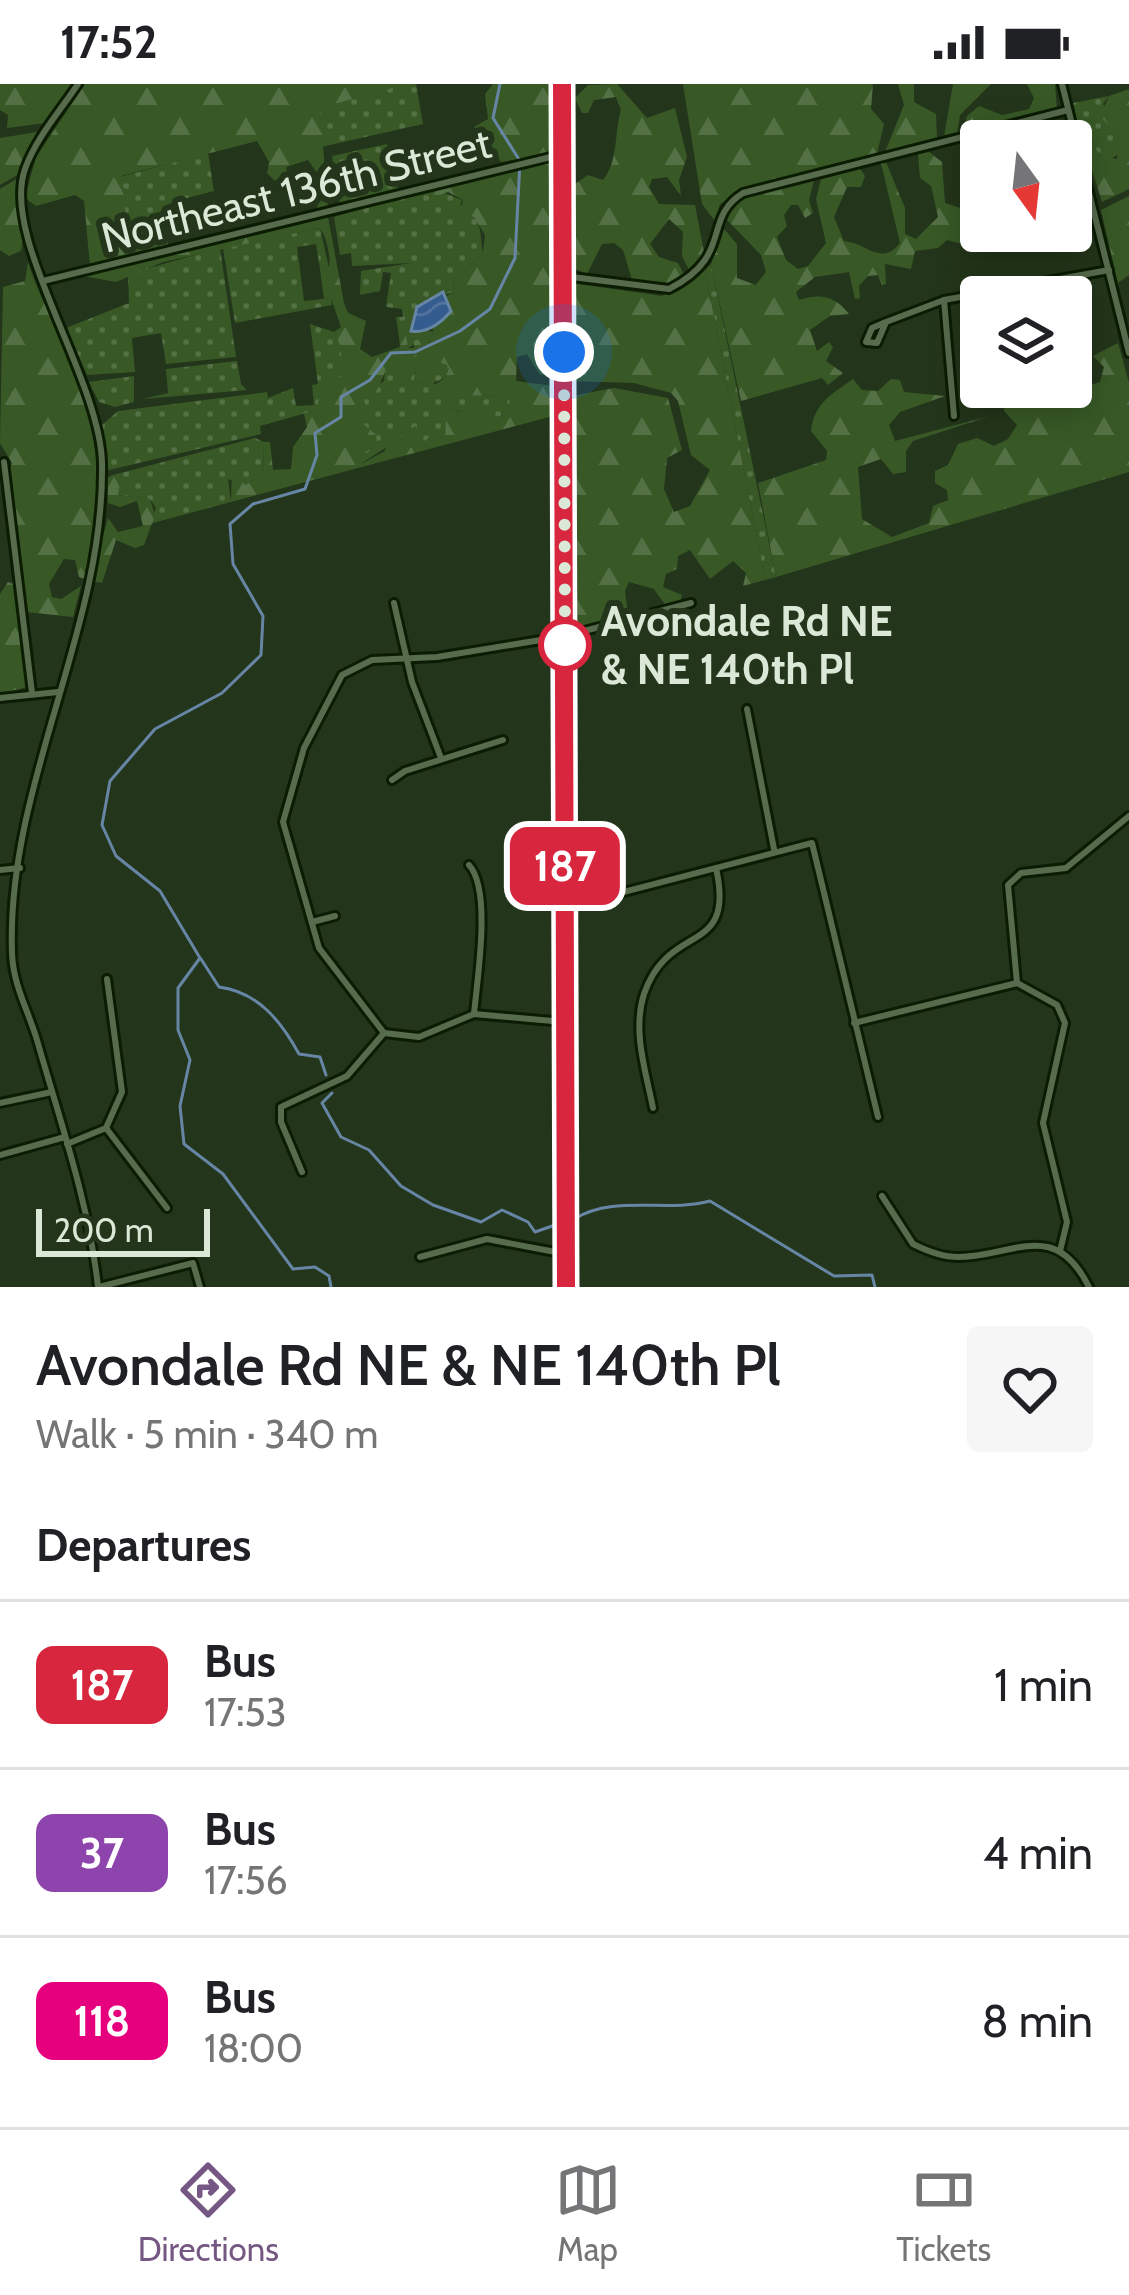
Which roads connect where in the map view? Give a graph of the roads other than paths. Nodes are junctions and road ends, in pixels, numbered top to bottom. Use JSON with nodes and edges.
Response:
{"nodes":[{"id":1,"x":78,"y":84,"type":"edge"},
{"id":2,"x":562,"y":84,"type":"edge"},
{"id":3,"x":1062,"y":84,"type":"edge"},
{"id":4,"x":1068,"y":110,"type":"junction"},
{"id":5,"x":563,"y":154,"type":"junction"},
{"id":6,"x":1109,"y":270,"type":"junction"},
{"id":7,"x":564,"y":276,"type":"junction"},
{"id":8,"x":1080,"y":276,"type":"edge"},
{"id":9,"x":43,"y":281,"type":"junction"},
{"id":10,"x":960,"y":298,"type":"edge"},
{"id":11,"x":944,"y":300,"type":"junction"},
{"id":12,"x":886,"y":322,"type":"dead end"},
{"id":13,"x":1129,"y":353,"type":"edge"},
{"id":14,"x":954,"y":416,"type":"dead end"},
{"id":15,"x":4,"y":462,"type":"dead end"},
{"id":16,"x":394,"y":602,"type":"dead end"},
{"id":17,"x":691,"y":604,"type":"dead end"},
{"id":18,"x":565,"y":636,"type":"junction"},
{"id":19,"x":409,"y":658,"type":"junction"},
{"id":20,"x":58,"y":692,"type":"junction"},
{"id":21,"x":32,"y":693,"type":"junction"},
{"id":22,"x":0,"y":698,"type":"edge"},
{"id":23,"x":747,"y":709,"type":"dead end"},
{"id":24,"x":503,"y":740,"type":"dead end"},
{"id":25,"x":441,"y":758,"type":"junction"},
{"id":26,"x":392,"y":780,"type":"dead end"},
{"id":27,"x":1129,"y":816,"type":"edge"},
{"id":28,"x":774,"y":849,"type":"junction"},
{"id":29,"x":469,"y":866,"type":"dead end"},
{"id":30,"x":20,"y":868,"type":"junction"},
{"id":31,"x":716,"y":868,"type":"junction"},
{"id":32,"x":0,"y":870,"type":"edge"},
{"id":33,"x":566,"y":908,"type":"junction"},
{"id":34,"x":335,"y":916,"type":"dead end"},
{"id":35,"x":312,"y":922,"type":"junction"},
{"id":36,"x":107,"y":979,"type":"dead end"},
{"id":37,"x":1017,"y":983,"type":"junction"},
{"id":38,"x":474,"y":1014,"type":"junction"},
{"id":39,"x":564,"y":1022,"type":"junction"},
{"id":40,"x":854,"y":1023,"type":"junction"},
{"id":41,"x":384,"y":1033,"type":"junction"},
{"id":42,"x":52,"y":1092,"type":"junction"},
{"id":43,"x":0,"y":1102,"type":"edge"},
{"id":44,"x":653,"y":1108,"type":"dead end"},
{"id":45,"x":878,"y":1117,"type":"dead end"},
{"id":46,"x":106,"y":1128,"type":"junction"},
{"id":47,"x":66,"y":1141,"type":"junction"},
{"id":48,"x":0,"y":1155,"type":"edge"},
{"id":49,"x":302,"y":1172,"type":"dead end"},
{"id":50,"x":882,"y":1196,"type":"dead end"},
{"id":51,"x":167,"y":1208,"type":"dead end"},
{"id":52,"x":1060,"y":1251,"type":"junction"},
{"id":53,"x":566,"y":1254,"type":"junction"},
{"id":54,"x":420,"y":1256,"type":"dead end"},
{"id":55,"x":99,"y":1287,"type":"edge"},
{"id":56,"x":200,"y":1287,"type":"edge"},
{"id":57,"x":566,"y":1287,"type":"edge"},
{"id":58,"x":1089,"y":1287,"type":"edge"}],
"edges":[{"from":1,"to":9,"type":"street"},
{"from":2,"to":5,"type":"main road"},
{"from":3,"to":4,"type":"street"},
{"from":4,"to":6,"type":"street"},
{"from":4,"to":7,"type":"street"},
{"from":5,"to":7,"type":"main road"},
{"from":5,"to":9,"type":"street","name":"Northeast 136th Street"},
{"from":6,"to":8,"type":"street"},
{"from":6,"to":13,"type":"street"},
{"from":7,"to":18,"type":"main road"},
{"from":9,"to":20,"type":"street"},
{"from":10,"to":11,"type":"street"},
{"from":11,"to":12,"type":"street"},
{"from":11,"to":14,"type":"street"},
{"from":15,"to":21,"type":"street"},
{"from":16,"to":19,"type":"street"},
{"from":17,"to":18,"type":"street"},
{"from":18,"to":19,"type":"street"},
{"from":18,"to":33,"type":"main road"},
{"from":19,"to":25,"type":"street"},
{"from":19,"to":35,"type":"street"},
{"from":20,"to":21,"type":"street"},
{"from":20,"to":30,"type":"street"},
{"from":21,"to":22,"type":"street"},
{"from":23,"to":28,"type":"street"},
{"from":24,"to":25,"type":"street"},
{"from":25,"to":26,"type":"street"},
{"from":27,"to":37,"type":"street"},
{"from":28,"to":31,"type":"street"},
{"from":28,"to":40,"type":"street"},
{"from":29,"to":38,"type":"street"},
{"from":30,"to":32,"type":"street"},
{"from":30,"to":42,"type":"street"},
{"from":31,"to":33,"type":"street"},
{"from":31,"to":44,"type":"street"},
{"from":33,"to":39,"type":"main road"},
{"from":34,"to":35,"type":"street"},
{"from":35,"to":41,"type":"street"},
{"from":36,"to":46,"type":"street"},
{"from":37,"to":40,"type":"street"},
{"from":37,"to":52,"type":"street"},
{"from":38,"to":39,"type":"street"},
{"from":38,"to":41,"type":"street"},
{"from":39,"to":53,"type":"main road"},
{"from":40,"to":45,"type":"street"},
{"from":41,"to":49,"type":"street"},
{"from":42,"to":43,"type":"street"},
{"from":42,"to":47,"type":"street"},
{"from":46,"to":47,"type":"street"},
{"from":46,"to":51,"type":"street"},
{"from":47,"to":48,"type":"street"},
{"from":47,"to":55,"type":"street"},
{"from":50,"to":52,"type":"street"},
{"from":52,"to":58,"type":"street"},
{"from":53,"to":54,"type":"street"},
{"from":53,"to":57,"type":"main road"},
{"from":55,"to":56,"type":"street"}]}
